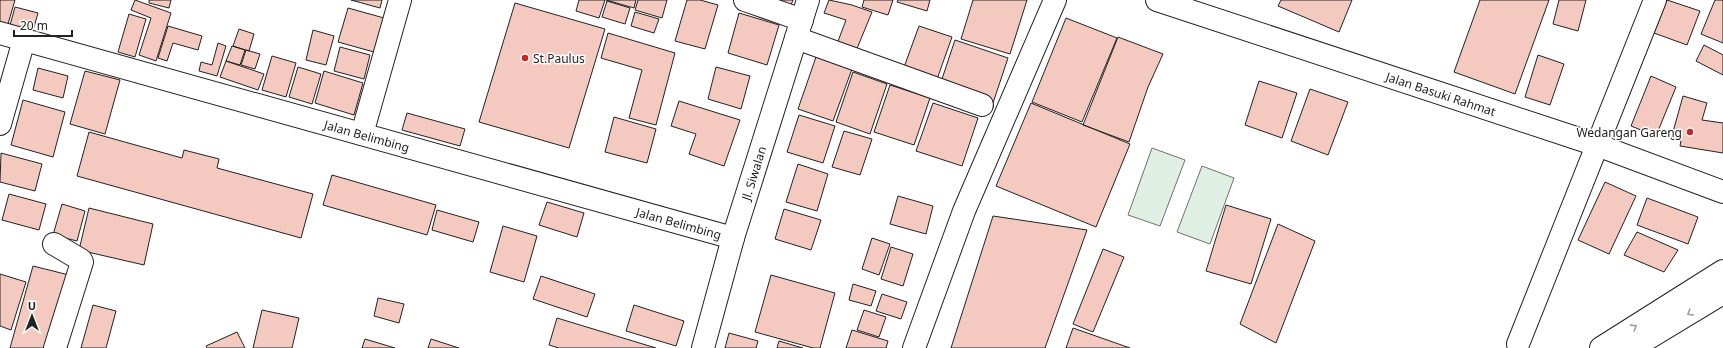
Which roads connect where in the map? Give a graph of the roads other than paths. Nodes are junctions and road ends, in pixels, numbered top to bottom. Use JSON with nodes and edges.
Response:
{"nodes":[{"id":1,"x":400,"y":0,"type":"edge"},
{"id":2,"x":745,"y":0,"type":"edge"},
{"id":3,"x":1055,"y":0,"type":"edge"},
{"id":4,"x":1157,"y":0,"type":"edge"},
{"id":5,"x":1655,"y":0,"type":"edge"},
{"id":6,"x":802,"y":19,"type":"edge"},
{"id":7,"x":0,"y":34,"type":"edge"},
{"id":8,"x":24,"y":40,"type":"junction"},
{"id":9,"x":982,"y":105,"type":"dead end"},
{"id":10,"x":0,"y":124,"type":"edge"},
{"id":11,"x":362,"y":134,"type":"junction"},
{"id":12,"x":1597,"y":145,"type":"junction"},
{"id":13,"x":1723,"y":192,"type":"edge"},
{"id":14,"x":733,"y":238,"type":"junction"},
{"id":15,"x":54,"y":244,"type":"dead end"},
{"id":16,"x":1723,"y":271,"type":"edge"},
{"id":17,"x":1723,"y":292,"type":"edge"},
{"id":18,"x":1518,"y":344,"type":"dead end"},
{"id":19,"x":55,"y":348,"type":"edge"},
{"id":20,"x":703,"y":348,"type":"edge"},
{"id":21,"x":914,"y":348,"type":"edge"},
{"id":22,"x":1601,"y":348,"type":"edge"},
{"id":23,"x":1632,"y":348,"type":"edge"}],
"edges":[{"from":1,"to":11,"type":"main road"},
{"from":2,"to":6,"type":"main road"},
{"from":3,"to":21,"type":"main road"},
{"from":4,"to":12,"type":"main road","name":"Jalan Basuki Rahmat"},
{"from":5,"to":12,"type":"main road"},
{"from":6,"to":9,"type":"main road"},
{"from":6,"to":14,"type":"main road","name":"Jl. Siwalan"},
{"from":7,"to":8,"type":"main road","name":"Jalan Belimbing"},
{"from":8,"to":10,"type":"main road"},
{"from":8,"to":11,"type":"main road","name":"Jalan Belimbing"},
{"from":11,"to":14,"type":"main road","name":"Jalan Belimbing"},
{"from":12,"to":13,"type":"main road","name":"Jalan Basuki Rahmat"},
{"from":12,"to":18,"type":"main road"},
{"from":14,"to":20,"type":"main road","name":"Jl. Siwalan"},
{"from":15,"to":19,"type":"main road"},
{"from":22,"to":16,"type":"main road","one_way":true},
{"from":17,"to":23,"type":"main road","one_way":true}]}
